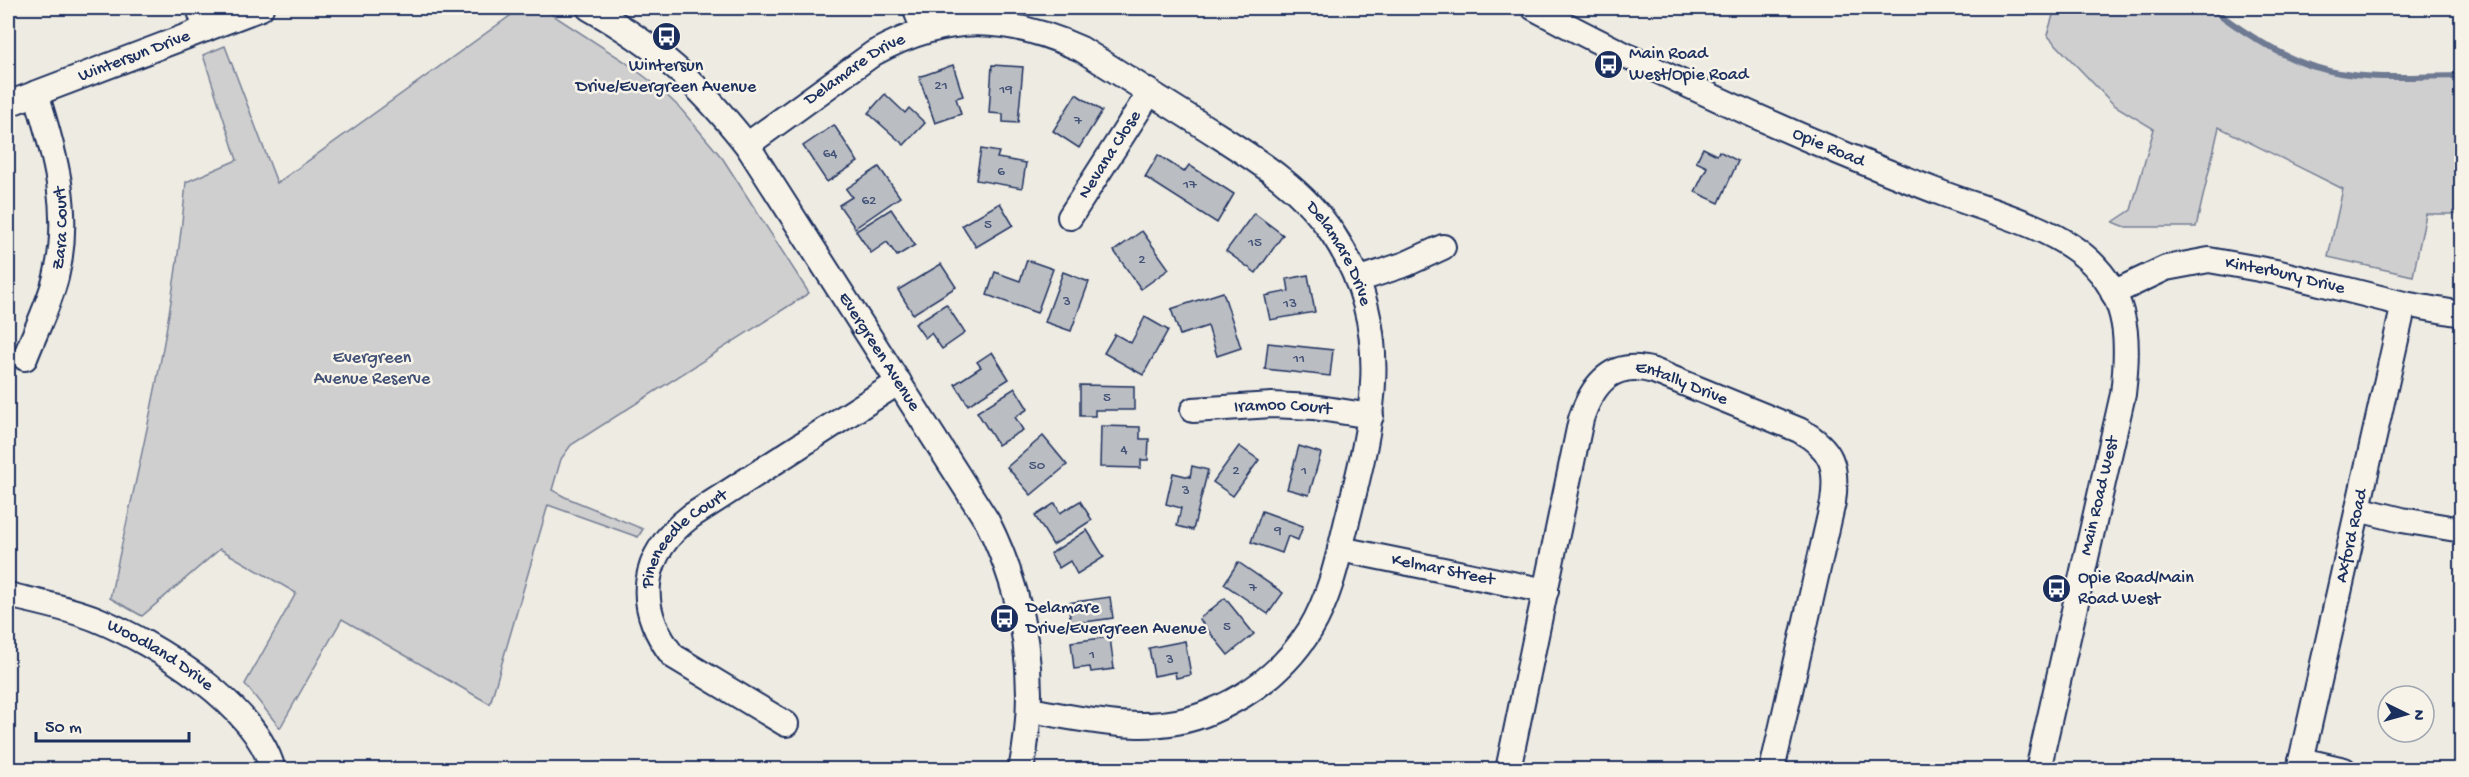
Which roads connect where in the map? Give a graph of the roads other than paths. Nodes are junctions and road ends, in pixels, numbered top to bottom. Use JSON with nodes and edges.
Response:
{"nodes":[{"id":1,"x":261,"y":8,"type":"edge"},
{"id":2,"x":589,"y":8,"type":"edge"},
{"id":3,"x":915,"y":8,"type":"edge"},
{"id":4,"x":1534,"y":8,"type":"edge"},
{"id":5,"x":210,"y":17,"type":"edge"},
{"id":6,"x":924,"y":30,"type":"junction"},
{"id":7,"x":1150,"y":92,"type":"junction"},
{"id":8,"x":36,"y":93,"type":"junction"},
{"id":9,"x":8,"y":104,"type":"edge"},
{"id":10,"x":747,"y":145,"type":"junction"},
{"id":11,"x":1070,"y":217,"type":"dead end"},
{"id":12,"x":1443,"y":247,"type":"dead end"},
{"id":13,"x":1357,"y":280,"type":"junction"},
{"id":14,"x":2113,"y":293,"type":"junction"},
{"id":15,"x":2404,"y":303,"type":"junction"},
{"id":16,"x":2462,"y":314,"type":"edge"},
{"id":17,"x":25,"y":358,"type":"dead end"},
{"id":18,"x":899,"y":382,"type":"junction"},
{"id":19,"x":1193,"y":410,"type":"dead end"},
{"id":20,"x":1371,"y":416,"type":"junction"},
{"id":21,"x":2358,"y":508,"type":"junction"},
{"id":22,"x":2462,"y":530,"type":"edge"},
{"id":23,"x":1340,"y":549,"type":"junction"},
{"id":24,"x":1546,"y":591,"type":"junction"},
{"id":25,"x":8,"y":595,"type":"edge"},
{"id":26,"x":1030,"y":710,"type":"junction"},
{"id":27,"x":786,"y":724,"type":"dead end"},
{"id":28,"x":2300,"y":765,"type":"edge"},
{"id":29,"x":273,"y":770,"type":"edge"},
{"id":30,"x":1021,"y":770,"type":"edge"},
{"id":31,"x":1508,"y":770,"type":"edge"},
{"id":32,"x":1772,"y":770,"type":"edge"},
{"id":33,"x":2038,"y":770,"type":"edge"},
{"id":34,"x":2344,"y":770,"type":"edge"}],
"edges":[{"from":1,"to":5,"type":"street","name":"Wintersun Drive"},
{"from":2,"to":10,"type":"street","name":"Evergreen Avenue"},
{"from":3,"to":6,"type":"street"},
{"from":4,"to":14,"type":"street","name":"Opie Road"},
{"from":5,"to":8,"type":"street","name":"Wintersun Drive"},
{"from":6,"to":7,"type":"street","name":"Delamare Drive"},
{"from":6,"to":10,"type":"street","name":"Delamare Drive"},
{"from":7,"to":11,"type":"street","name":"Nevana Close"},
{"from":7,"to":13,"type":"street","name":"Delamare Drive"},
{"from":8,"to":9,"type":"street","name":"Wintersun Drive"},
{"from":8,"to":17,"type":"street","name":"Zara Court"},
{"from":10,"to":18,"type":"street","name":"Evergreen Avenue"},
{"from":12,"to":13,"type":"street"},
{"from":13,"to":20,"type":"street","name":"Delamare Drive"},
{"from":14,"to":15,"type":"street","name":"Kinterbury Drive"},
{"from":14,"to":33,"type":"street","name":"Main Road West"},
{"from":15,"to":16,"type":"street","name":"Kinterbury Drive"},
{"from":15,"to":21,"type":"street","name":"Axford Road"},
{"from":18,"to":26,"type":"street","name":"Evergreen Avenue"},
{"from":18,"to":27,"type":"street","name":"Pineneedle Court"},
{"from":19,"to":20,"type":"street","name":"Iramoo Court"},
{"from":20,"to":23,"type":"street","name":"Delamare Drive"},
{"from":21,"to":22,"type":"street"},
{"from":21,"to":28,"type":"street","name":"Axford Road"},
{"from":23,"to":24,"type":"street","name":"Kelmar Street"},
{"from":23,"to":26,"type":"street","name":"Delamare Drive"},
{"from":24,"to":31,"type":"street","name":"Entally Drive"},
{"from":24,"to":32,"type":"street","name":"Entally Drive"},
{"from":25,"to":29,"type":"street","name":"Woodland Drive"},
{"from":26,"to":30,"type":"street","name":"Evergreen Avenue"},
{"from":28,"to":34,"type":"street"}]}
